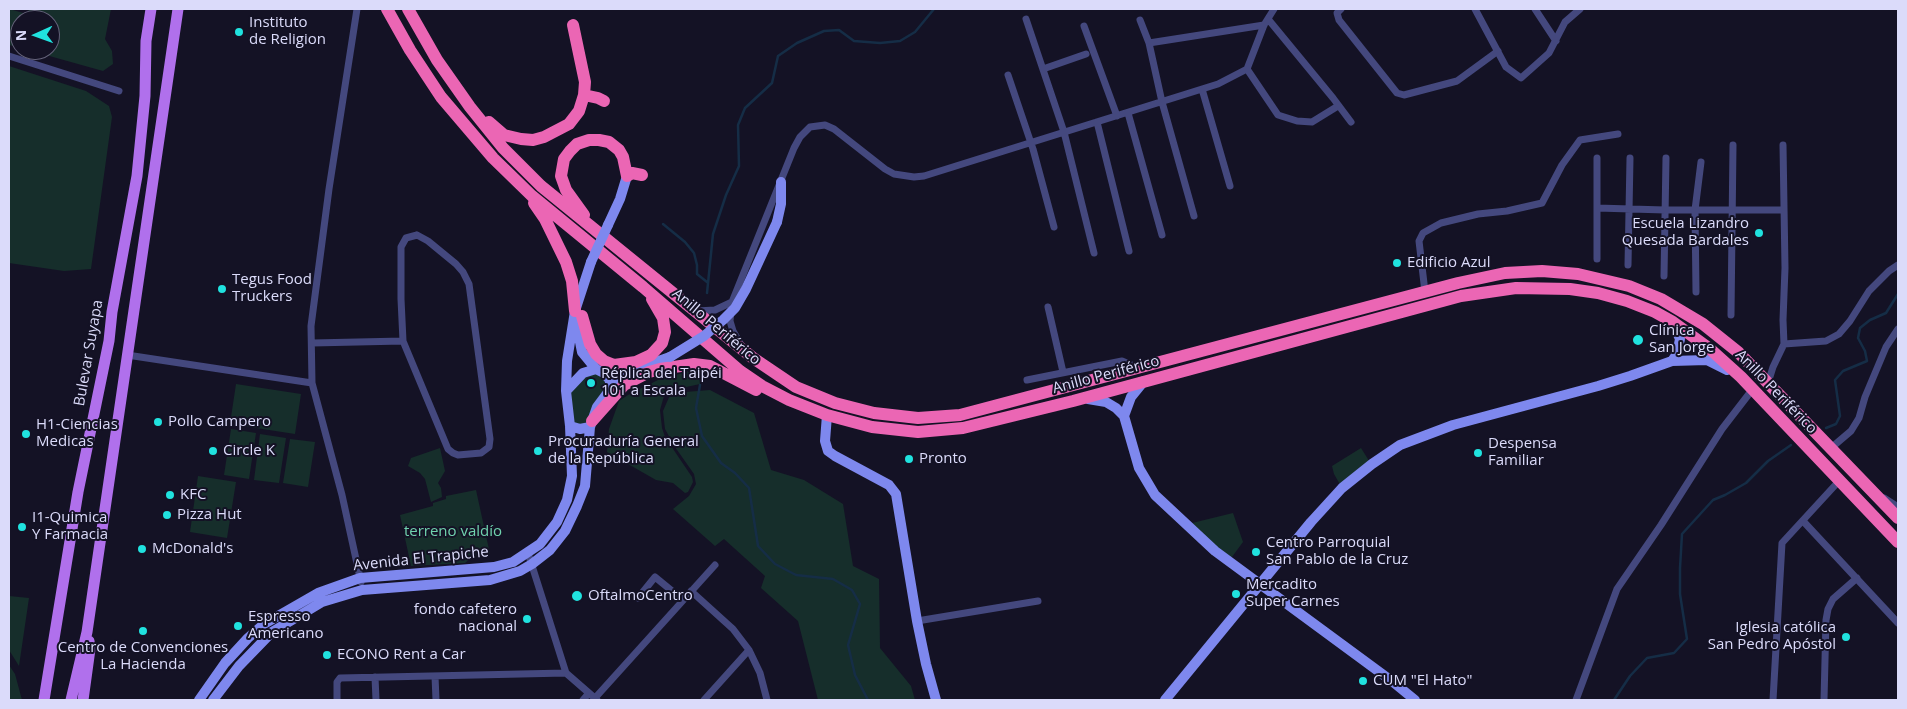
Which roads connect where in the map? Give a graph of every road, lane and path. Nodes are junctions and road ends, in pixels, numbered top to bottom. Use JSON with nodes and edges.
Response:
{"nodes":[{"id":1,"x":151,"y":9,"type":"edge"},
{"id":2,"x":174,"y":9,"type":"edge"},
{"id":3,"x":178,"y":9,"type":"edge"},
{"id":4,"x":357,"y":9,"type":"edge"},
{"id":5,"x":365,"y":9,"type":"edge"},
{"id":6,"x":387,"y":9,"type":"edge"},
{"id":7,"x":408,"y":9,"type":"edge"},
{"id":8,"x":1274,"y":9,"type":"edge"},
{"id":9,"x":1341,"y":9,"type":"edge"},
{"id":10,"x":1475,"y":9,"type":"edge"},
{"id":11,"x":1535,"y":9,"type":"edge"},
{"id":12,"x":1580,"y":9,"type":"edge"},
{"id":13,"x":355,"y":17,"type":"junction"},
{"id":14,"x":1026,"y":19,"type":"dead end"},
{"id":15,"x":1140,"y":20,"type":"dead end"},
{"id":16,"x":1266,"y":22,"type":"junction"},
{"id":17,"x":176,"y":23,"type":"junction"},
{"id":18,"x":573,"y":25,"type":"dead end"},
{"id":19,"x":1084,"y":26,"type":"dead end"},
{"id":20,"x":1556,"y":41,"type":"junction"},
{"id":21,"x":1149,"y":43,"type":"junction"},
{"id":22,"x":1498,"y":51,"type":"junction"},
{"id":23,"x":1086,"y":54,"type":"dead end"},
{"id":24,"x":9,"y":56,"type":"edge"},
{"id":25,"x":1043,"y":69,"type":"junction"},
{"id":26,"x":1247,"y":69,"type":"junction"},
{"id":27,"x":1008,"y":75,"type":"dead end"},
{"id":28,"x":1202,"y":89,"type":"junction"},
{"id":29,"x":119,"y":91,"type":"dead end"},
{"id":30,"x":584,"y":95,"type":"junction"},
{"id":31,"x":604,"y":102,"type":"dead end"},
{"id":32,"x":1162,"y":102,"type":"junction"},
{"id":33,"x":1338,"y":106,"type":"junction"},
{"id":34,"x":470,"y":107,"type":"junction"},
{"id":35,"x":1128,"y":113,"type":"junction"},
{"id":36,"x":1117,"y":116,"type":"junction"},
{"id":37,"x":1097,"y":122,"type":"junction"},
{"id":38,"x":1351,"y":122,"type":"dead end"},
{"id":39,"x":1064,"y":132,"type":"junction"},
{"id":40,"x":1618,"y":134,"type":"dead end"},
{"id":41,"x":1031,"y":143,"type":"junction"},
{"id":42,"x":1733,"y":145,"type":"dead end"},
{"id":43,"x":1783,"y":145,"type":"dead end"},
{"id":44,"x":1597,"y":158,"type":"dead end"},
{"id":45,"x":1630,"y":158,"type":"dead end"},
{"id":46,"x":1666,"y":158,"type":"dead end"},
{"id":47,"x":1700,"y":162,"type":"dead end"},
{"id":48,"x":642,"y":175,"type":"dead end"},
{"id":49,"x":626,"y":176,"type":"junction"},
{"id":50,"x":781,"y":182,"type":"junction"},
{"id":51,"x":1230,"y":186,"type":"dead end"},
{"id":52,"x":524,"y":188,"type":"junction"},
{"id":53,"x":1597,"y":208,"type":"junction"},
{"id":54,"x":1629,"y":209,"type":"junction"},
{"id":55,"x":1665,"y":210,"type":"junction"},
{"id":56,"x":1695,"y":210,"type":"junction"},
{"id":57,"x":1732,"y":210,"type":"junction"},
{"id":58,"x":1784,"y":210,"type":"junction"},
{"id":59,"x":1194,"y":216,"type":"dead end"},
{"id":60,"x":592,"y":227,"type":"junction"},
{"id":61,"x":1054,"y":227,"type":"dead end"},
{"id":62,"x":1162,"y":234,"type":"dead end"},
{"id":63,"x":1129,"y":252,"type":"dead end"},
{"id":64,"x":1094,"y":253,"type":"dead end"},
{"id":65,"x":1597,"y":259,"type":"dead end"},
{"id":66,"x":1628,"y":265,"type":"dead end"},
{"id":67,"x":1898,"y":265,"type":"edge"},
{"id":68,"x":1664,"y":276,"type":"dead end"},
{"id":69,"x":643,"y":287,"type":"junction"},
{"id":70,"x":1425,"y":292,"type":"junction"},
{"id":71,"x":1696,"y":292,"type":"dead end"},
{"id":72,"x":732,"y":302,"type":"junction"},
{"id":73,"x":1048,"y":307,"type":"dead end"},
{"id":74,"x":696,"y":311,"type":"junction"},
{"id":75,"x":579,"y":314,"type":"junction"},
{"id":76,"x":1731,"y":315,"type":"dead end"},
{"id":77,"x":1673,"y":322,"type":"junction"},
{"id":78,"x":1898,"y":329,"type":"edge"},
{"id":79,"x":403,"y":341,"type":"junction"},
{"id":80,"x":312,"y":343,"type":"junction"},
{"id":81,"x":1784,"y":344,"type":"junction"},
{"id":82,"x":744,"y":350,"type":"junction"},
{"id":83,"x":127,"y":355,"type":"junction"},
{"id":84,"x":1672,"y":361,"type":"junction"},
{"id":85,"x":1138,"y":367,"type":"junction"},
{"id":86,"x":596,"y":369,"type":"junction"},
{"id":87,"x":1063,"y":372,"type":"junction"},
{"id":88,"x":1741,"y":378,"type":"junction"},
{"id":89,"x":1027,"y":380,"type":"dead end"},
{"id":90,"x":1144,"y":382,"type":"junction"},
{"id":91,"x":312,"y":383,"type":"junction"},
{"id":92,"x":1768,"y":384,"type":"junction"},
{"id":93,"x":612,"y":387,"type":"junction"},
{"id":94,"x":1752,"y":390,"type":"junction"},
{"id":95,"x":566,"y":391,"type":"junction"},
{"id":96,"x":1073,"y":401,"type":"junction"},
{"id":97,"x":822,"y":413,"type":"junction"},
{"id":98,"x":1124,"y":416,"type":"junction"},
{"id":99,"x":591,"y":424,"type":"junction"},
{"id":100,"x":570,"y":426,"type":"junction"},
{"id":101,"x":1831,"y":448,"type":"junction"},
{"id":102,"x":1840,"y":481,"type":"junction"},
{"id":103,"x":1873,"y":491,"type":"junction"},
{"id":104,"x":1898,"y":507,"type":"edge"},
{"id":105,"x":1898,"y":518,"type":"edge"},
{"id":106,"x":1803,"y":520,"type":"junction"},
{"id":107,"x":1898,"y":542,"type":"edge"},
{"id":108,"x":528,"y":553,"type":"junction"},
{"id":109,"x":532,"y":564,"type":"junction"},
{"id":110,"x":715,"y":565,"type":"dead end"},
{"id":111,"x":360,"y":578,"type":"junction"},
{"id":112,"x":1857,"y":578,"type":"junction"},
{"id":113,"x":1260,"y":585,"type":"junction"},
{"id":114,"x":362,"y":590,"type":"junction"},
{"id":115,"x":691,"y":590,"type":"junction"},
{"id":116,"x":638,"y":598,"type":"dead end"},
{"id":117,"x":682,"y":600,"type":"junction"},
{"id":118,"x":1038,"y":601,"type":"dead end"},
{"id":119,"x":917,"y":621,"type":"junction"},
{"id":120,"x":1898,"y":623,"type":"edge"},
{"id":121,"x":87,"y":632,"type":"junction"},
{"id":122,"x":749,"y":650,"type":"junction"},
{"id":123,"x":225,"y":663,"type":"junction"},
{"id":124,"x":566,"y":674,"type":"junction"},
{"id":125,"x":435,"y":676,"type":"junction"},
{"id":126,"x":375,"y":677,"type":"junction"},
{"id":127,"x":594,"y":697,"type":"edge"},
{"id":128,"x":44,"y":700,"type":"edge"},
{"id":129,"x":71,"y":700,"type":"edge"},
{"id":130,"x":84,"y":700,"type":"edge"},
{"id":131,"x":199,"y":700,"type":"edge"},
{"id":132,"x":204,"y":700,"type":"edge"},
{"id":133,"x":213,"y":700,"type":"edge"},
{"id":134,"x":337,"y":700,"type":"edge"},
{"id":135,"x":376,"y":700,"type":"edge"},
{"id":136,"x":436,"y":700,"type":"edge"},
{"id":137,"x":583,"y":700,"type":"edge"},
{"id":138,"x":704,"y":700,"type":"edge"},
{"id":139,"x":766,"y":700,"type":"edge"},
{"id":140,"x":936,"y":700,"type":"edge"},
{"id":141,"x":1165,"y":700,"type":"edge"},
{"id":142,"x":1415,"y":700,"type":"edge"},
{"id":143,"x":1576,"y":700,"type":"edge"},
{"id":144,"x":1773,"y":700,"type":"edge"},
{"id":145,"x":1824,"y":700,"type":"edge"}],
"edges":[{"from":1,"to":128,"type":"main road","name":"Bulevar Suyapa"},
{"from":2,"to":17,"type":"main road"},
{"from":3,"to":17,"type":"main road"},
{"from":4,"to":13,"type":"street"},
{"from":5,"to":13,"type":"street"},
{"from":6,"to":52,"type":"highway","name":"Anillo Periférico"},
{"from":7,"to":34,"type":"highway","name":"Anillo Periférico"},
{"from":8,"to":16,"type":"street"},
{"from":9,"to":22,"type":"street"},
{"from":10,"to":22,"type":"street"},
{"from":11,"to":20,"type":"street"},
{"from":12,"to":20,"type":"street"},
{"from":13,"to":80,"type":"street"},
{"from":14,"to":25,"type":"street"},
{"from":15,"to":21,"type":"street"},
{"from":16,"to":21,"type":"street"},
{"from":16,"to":26,"type":"street"},
{"from":16,"to":33,"type":"street"},
{"from":17,"to":83,"type":"main road"},
{"from":18,"to":30,"type":"highway"},
{"from":19,"to":36,"type":"street"},
{"from":20,"to":22,"type":"street"},
{"from":21,"to":32,"type":"street"},
{"from":23,"to":25,"type":"street"},
{"from":24,"to":29,"type":"street"},
{"from":25,"to":39,"type":"street"},
{"from":26,"to":28,"type":"street"},
{"from":26,"to":33,"type":"street"},
{"from":27,"to":41,"type":"street"},
{"from":28,"to":32,"type":"street"},
{"from":28,"to":51,"type":"street"},
{"from":30,"to":31,"type":"highway"},
{"from":30,"to":34,"type":"highway"},
{"from":32,"to":35,"type":"street"},
{"from":32,"to":59,"type":"street"},
{"from":33,"to":38,"type":"street"},
{"from":34,"to":60,"type":"highway","name":"Anillo Periférico"},
{"from":35,"to":36,"type":"street"},
{"from":35,"to":62,"type":"street"},
{"from":36,"to":37,"type":"street"},
{"from":37,"to":39,"type":"street"},
{"from":37,"to":63,"type":"street"},
{"from":39,"to":41,"type":"street"},
{"from":39,"to":64,"type":"street"},
{"from":40,"to":70,"type":"street"},
{"from":41,"to":50,"type":"street"},
{"from":41,"to":61,"type":"street"},
{"from":42,"to":57,"type":"street"},
{"from":43,"to":58,"type":"street"},
{"from":44,"to":53,"type":"street"},
{"from":45,"to":54,"type":"street"},
{"from":46,"to":55,"type":"street"},
{"from":47,"to":56,"type":"street"},
{"from":48,"to":49,"type":"highway"},
{"from":49,"to":60,"type":"highway"},
{"from":49,"to":75,"type":"main road","name":"Avenida El Trapiche","bridge":true},
{"from":50,"to":72,"type":"street"},
{"from":50,"to":93,"type":"main road","name":"Avenida El Trapiche","bridge":true},
{"from":52,"to":69,"type":"highway","name":"Anillo Periférico"},
{"from":52,"to":75,"type":"highway"},
{"from":53,"to":54,"type":"street"},
{"from":53,"to":65,"type":"street"},
{"from":54,"to":55,"type":"street"},
{"from":54,"to":66,"type":"street"},
{"from":55,"to":56,"type":"street"},
{"from":55,"to":68,"type":"street"},
{"from":56,"to":57,"type":"street"},
{"from":56,"to":71,"type":"street"},
{"from":57,"to":58,"type":"street"},
{"from":57,"to":76,"type":"street"},
{"from":58,"to":81,"type":"street"},
{"from":60,"to":74,"type":"highway","name":"Anillo Periférico"},
{"from":67,"to":81,"type":"street"},
{"from":69,"to":75,"type":"highway"},
{"from":69,"to":97,"type":"highway","name":"Anillo Periférico"},
{"from":70,"to":85,"type":"highway","name":"Anillo Periférico"},
{"from":70,"to":92,"type":"highway","name":"Anillo Periférico"},
{"from":72,"to":74,"type":"street"},
{"from":72,"to":82,"type":"street"},
{"from":73,"to":87,"type":"street"},
{"from":74,"to":82,"type":"highway","name":"Anillo Periférico"},
{"from":75,"to":86,"type":"main road"},
{"from":75,"to":95,"type":"main road","name":"Avenida El Trapiche"},
{"from":77,"to":84,"type":"main road"},
{"from":77,"to":88,"type":"highway","name":"Anillo Periférico"},
{"from":77,"to":90,"type":"highway","name":"Anillo Periférico"},
{"from":78,"to":101,"type":"street"},
{"from":79,"to":79,"type":"street"},
{"from":79,"to":80,"type":"street"},
{"from":80,"to":91,"type":"street"},
{"from":81,"to":92,"type":"street"},
{"from":82,"to":85,"type":"highway","name":"Anillo Periférico"},
{"from":83,"to":91,"type":"street"},
{"from":83,"to":121,"type":"main road"},
{"from":84,"to":88,"type":"main road"},
{"from":84,"to":113,"type":"main road"},
{"from":85,"to":87,"type":"street"},
{"from":86,"to":93,"type":"main road"},
{"from":86,"to":95,"type":"main road"},
{"from":87,"to":89,"type":"street"},
{"from":88,"to":94,"type":"highway","name":"Anillo Periférico"},
{"from":90,"to":96,"type":"highway","name":"Anillo Periférico"},
{"from":90,"to":98,"type":"main road"},
{"from":91,"to":111,"type":"street"},
{"from":92,"to":101,"type":"highway","name":"Anillo Periférico"},
{"from":93,"to":99,"type":"main road","name":"Avenida El Trapiche"},
{"from":94,"to":102,"type":"highway","name":"Anillo Periférico"},
{"from":94,"to":143,"type":"street"},
{"from":95,"to":100,"type":"main road","name":"Avenida El Trapiche"},
{"from":96,"to":97,"type":"highway","name":"Anillo Periférico"},
{"from":96,"to":98,"type":"main road"},
{"from":97,"to":99,"type":"highway"},
{"from":97,"to":119,"type":"main road"},
{"from":98,"to":113,"type":"main road"},
{"from":99,"to":100,"type":"main road"},
{"from":99,"to":109,"type":"main road","name":"Avenida El Trapiche"},
{"from":100,"to":108,"type":"main road","name":"Avenida El Trapiche"},
{"from":101,"to":103,"type":"highway","name":"Anillo Periférico"},
{"from":102,"to":106,"type":"street"},
{"from":102,"to":107,"type":"highway","name":"Anillo Periférico"},
{"from":103,"to":104,"type":"street"},
{"from":103,"to":105,"type":"highway","name":"Anillo Periférico"},
{"from":106,"to":112,"type":"street"},
{"from":106,"to":144,"type":"street"},
{"from":108,"to":109,"type":"street"},
{"from":108,"to":111,"type":"main road","name":"Avenida El Trapiche"},
{"from":109,"to":114,"type":"main road","name":"Avenida El Trapiche"},
{"from":109,"to":124,"type":"street"},
{"from":110,"to":115,"type":"street"},
{"from":111,"to":114,"type":"street"},
{"from":111,"to":123,"type":"main road","name":"Avenida El Trapiche"},
{"from":112,"to":120,"type":"street"},
{"from":112,"to":145,"type":"street"},
{"from":113,"to":141,"type":"main road"},
{"from":113,"to":142,"type":"main road"},
{"from":114,"to":133,"type":"main road","name":"Avenida El Trapiche"},
{"from":115,"to":117,"type":"street"},
{"from":115,"to":122,"type":"street"},
{"from":116,"to":117,"type":"street"},
{"from":117,"to":127,"type":"street"},
{"from":118,"to":119,"type":"street"},
{"from":119,"to":140,"type":"main road"},
{"from":121,"to":129,"type":"main road"},
{"from":121,"to":130,"type":"main road"},
{"from":122,"to":138,"type":"street"},
{"from":122,"to":139,"type":"street"},
{"from":123,"to":131,"type":"main road","name":"Avenida El Trapiche"},
{"from":123,"to":132,"type":"main road"},
{"from":124,"to":125,"type":"street"},
{"from":124,"to":127,"type":"street"},
{"from":125,"to":126,"type":"street"},
{"from":125,"to":136,"type":"street"},
{"from":126,"to":134,"type":"street"},
{"from":126,"to":135,"type":"street"},
{"from":127,"to":137,"type":"street"}]}
